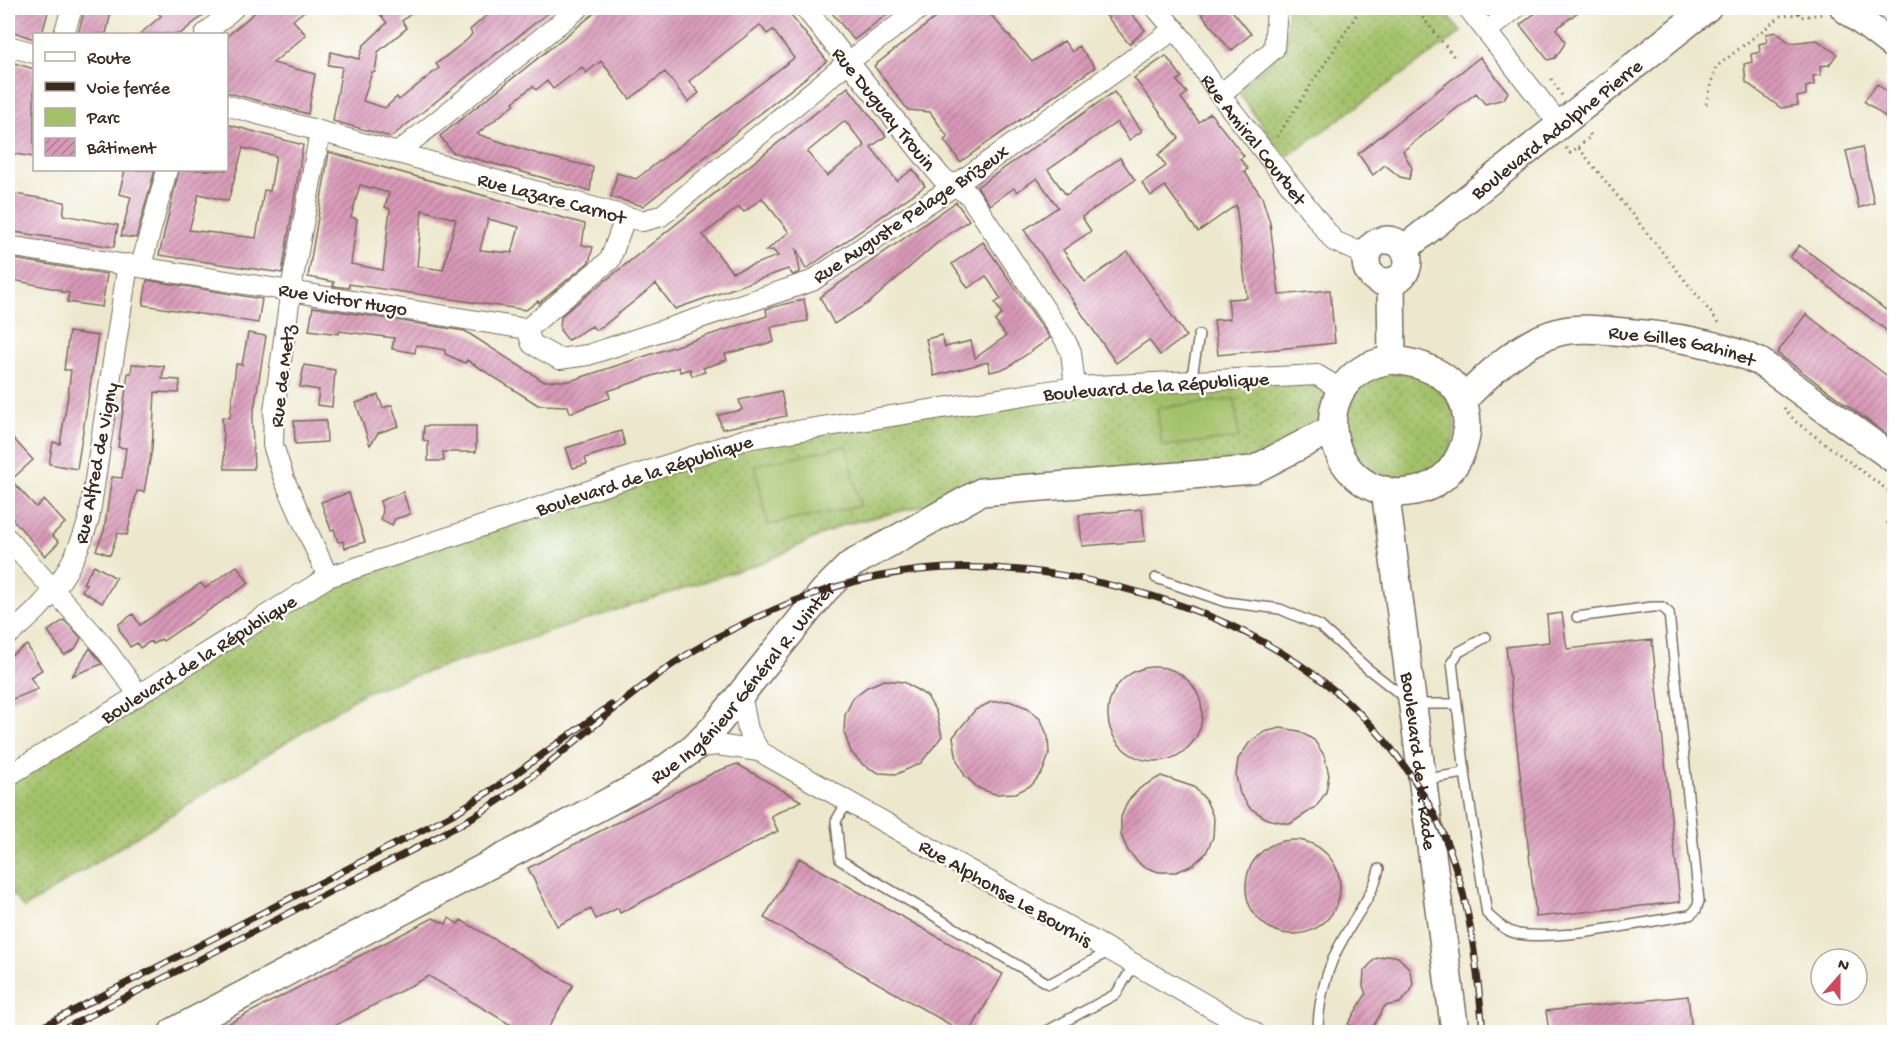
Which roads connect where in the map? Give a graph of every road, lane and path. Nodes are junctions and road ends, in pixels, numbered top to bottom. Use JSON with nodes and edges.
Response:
{"nodes":[{"id":1,"x":72,"y":8,"type":"edge"},
{"id":2,"x":234,"y":8,"type":"edge"},
{"id":3,"x":579,"y":8,"type":"edge"},
{"id":4,"x":805,"y":8,"type":"edge"},
{"id":5,"x":921,"y":8,"type":"edge"},
{"id":6,"x":1156,"y":8,"type":"edge"},
{"id":7,"x":1277,"y":8,"type":"edge"},
{"id":8,"x":1361,"y":8,"type":"edge"},
{"id":9,"x":1415,"y":8,"type":"edge"},
{"id":10,"x":1468,"y":8,"type":"edge"},
{"id":11,"x":1516,"y":8,"type":"edge"},
{"id":12,"x":1707,"y":8,"type":"edge"},
{"id":13,"x":1793,"y":8,"type":"edge"},
{"id":14,"x":1836,"y":10,"type":"edge"},
{"id":15,"x":1799,"y":14,"type":"junction"},
{"id":16,"x":1175,"y":29,"type":"junction"},
{"id":17,"x":1487,"y":31,"type":"junction"},
{"id":18,"x":64,"y":33,"type":"edge"},
{"id":19,"x":206,"y":33,"type":"edge"},
{"id":20,"x":8,"y":46,"type":"edge"},
{"id":21,"x":1894,"y":46,"type":"edge"},
{"id":22,"x":33,"y":53,"type":"edge"},
{"id":23,"x":1455,"y":58,"type":"dead end"},
{"id":24,"x":848,"y":62,"type":"junction"},
{"id":25,"x":1220,"y":95,"type":"junction"},
{"id":26,"x":1706,"y":104,"type":"dead end"},
{"id":27,"x":228,"y":106,"type":"edge"},
{"id":28,"x":1556,"y":128,"type":"junction"},
{"id":29,"x":320,"y":132,"type":"junction"},
{"id":30,"x":397,"y":153,"type":"junction"},
{"id":31,"x":1265,"y":153,"type":"junction"},
{"id":32,"x":167,"y":171,"type":"edge"},
{"id":33,"x":954,"y":186,"type":"junction"},
{"id":34,"x":625,"y":218,"type":"junction"},
{"id":35,"x":8,"y":246,"type":"edge"},
{"id":36,"x":1404,"y":249,"type":"junction"},
{"id":37,"x":1366,"y":255,"type":"junction"},
{"id":38,"x":135,"y":265,"type":"junction"},
{"id":39,"x":1391,"y":282,"type":"junction"},
{"id":40,"x":291,"y":290,"type":"junction"},
{"id":41,"x":527,"y":329,"type":"junction"},
{"id":42,"x":1198,"y":335,"type":"dead end"},
{"id":43,"x":1712,"y":344,"type":"junction"},
{"id":44,"x":1392,"y":360,"type":"junction"},
{"id":45,"x":1191,"y":381,"type":"junction"},
{"id":46,"x":1075,"y":387,"type":"junction"},
{"id":47,"x":1340,"y":389,"type":"junction"},
{"id":48,"x":1463,"y":400,"type":"junction"},
{"id":49,"x":1782,"y":406,"type":"dead end"},
{"id":50,"x":1332,"y":429,"type":"junction"},
{"id":51,"x":1894,"y":459,"type":"edge"},
{"id":52,"x":1385,"y":490,"type":"junction"},
{"id":53,"x":1894,"y":495,"type":"edge"},
{"id":54,"x":1894,"y":515,"type":"edge"},
{"id":55,"x":1887,"y":524,"type":"dead end"},
{"id":56,"x":8,"y":539,"type":"edge"},
{"id":57,"x":328,"y":577,"type":"junction"},
{"id":58,"x":1156,"y":578,"type":"dead end"},
{"id":59,"x":55,"y":590,"type":"junction"},
{"id":60,"x":1576,"y":617,"type":"dead end"},
{"id":61,"x":8,"y":635,"type":"edge"},
{"id":62,"x":1486,"y":637,"type":"dead end"},
{"id":63,"x":741,"y":694,"type":"junction"},
{"id":64,"x":139,"y":695,"type":"junction"},
{"id":65,"x":1413,"y":704,"type":"junction"},
{"id":66,"x":1456,"y":704,"type":"junction"},
{"id":67,"x":694,"y":748,"type":"junction"},
{"id":68,"x":759,"y":751,"type":"junction"},
{"id":69,"x":1465,"y":773,"type":"junction"},
{"id":70,"x":8,"y":776,"type":"edge"},
{"id":71,"x":1423,"y":780,"type":"junction"},
{"id":72,"x":847,"y":802,"type":"junction"},
{"id":73,"x":1379,"y":869,"type":"dead end"},
{"id":74,"x":1110,"y":951,"type":"junction"},
{"id":75,"x":1134,"y":965,"type":"junction"},
{"id":76,"x":173,"y":1032,"type":"edge"},
{"id":77,"x":1045,"y":1032,"type":"edge"},
{"id":78,"x":1254,"y":1032,"type":"edge"},
{"id":79,"x":1318,"y":1032,"type":"edge"},
{"id":80,"x":1455,"y":1032,"type":"edge"}],
"edges":[{"from":1,"to":18,"type":"street"},
{"from":2,"to":19,"type":"street"},
{"from":3,"to":30,"type":"street"},
{"from":4,"to":24,"type":"street","name":"Rue Duguay Trouin"},
{"from":5,"to":24,"type":"street","name":"Rue Lazare Carnot"},
{"from":6,"to":16,"type":"street","name":"Rue Amiral Courbet"},
{"from":7,"to":25,"type":"street"},
{"from":8,"to":31,"type":"path"},
{"from":9,"to":23,"type":"path"},
{"from":10,"to":17,"type":"street"},
{"from":11,"to":17,"type":"street"},
{"from":12,"to":28,"type":"street","name":"Boulevard Adolphe Pierre"},
{"from":13,"to":15,"type":"path"},
{"from":14,"to":15,"type":"path"},
{"from":14,"to":21,"type":"street"},
{"from":15,"to":26,"type":"path"},
{"from":16,"to":25,"type":"street","name":"Rue Amiral Courbet"},
{"from":16,"to":33,"type":"street","name":"Rue Auguste Pelage Brizeux"},
{"from":17,"to":28,"type":"street"},
{"from":20,"to":22,"type":"street"},
{"from":24,"to":33,"type":"street","name":"Rue Duguay Trouin"},
{"from":24,"to":34,"type":"street","name":"Rue Lazare Carnot"},
{"from":25,"to":31,"type":"street","name":"Rue Amiral Courbet"},
{"from":27,"to":29,"type":"street","name":"Rue Lazare Carnot"},
{"from":28,"to":36,"type":"street","name":"Boulevard Adolphe Pierre"},
{"from":28,"to":43,"type":"path"},
{"from":29,"to":30,"type":"street","name":"Rue Lazare Carnot"},
{"from":29,"to":40,"type":"street","name":"Rue de Metz"},
{"from":30,"to":34,"type":"street","name":"Rue Lazare Carnot"},
{"from":31,"to":37,"type":"street","name":"Rue Amiral Courbet"},
{"from":32,"to":38,"type":"street","name":"Rue Alfred de Vigny"},
{"from":33,"to":41,"type":"street","name":"Rue Auguste Pelage Brizeux"},
{"from":33,"to":46,"type":"street","name":"Rue Duguay Trouin"},
{"from":34,"to":41,"type":"street"},
{"from":35,"to":38,"type":"street","name":"Rue Victor Hugo"},
{"from":36,"to":37,"type":"street"},
{"from":36,"to":39,"type":"street"},
{"from":37,"to":39,"type":"street"},
{"from":38,"to":40,"type":"street","name":"Rue Victor Hugo"},
{"from":38,"to":59,"type":"street","name":"Rue Alfred de Vigny"},
{"from":39,"to":44,"type":"street"},
{"from":40,"to":41,"type":"street","name":"Rue Victor Hugo"},
{"from":40,"to":57,"type":"street","name":"Rue de Metz"},
{"from":42,"to":45,"type":"lane"},
{"from":43,"to":48,"type":"street","name":"Rue Gilles Gahinet"},
{"from":43,"to":51,"type":"street","name":"Rue Gilles Gahinet"},
{"from":44,"to":47,"type":"street"},
{"from":44,"to":48,"type":"street"},
{"from":45,"to":46,"type":"street","name":"Boulevard de la République"},
{"from":45,"to":47,"type":"street","name":"Boulevard de la République"},
{"from":46,"to":57,"type":"street","name":"Boulevard de la République"},
{"from":47,"to":50,"type":"street"},
{"from":48,"to":52,"type":"street"},
{"from":49,"to":53,"type":"path"},
{"from":50,"to":52,"type":"street"},
{"from":50,"to":63,"type":"street","name":"Rue Ingénieur Général R. Winter"},
{"from":52,"to":65,"type":"street","name":"Boulevard de la Rade"},
{"from":54,"to":55,"type":"path"},
{"from":56,"to":59,"type":"street"},
{"from":57,"to":64,"type":"street","name":"Boulevard de la République"},
{"from":58,"to":65,"type":"lane"},
{"from":59,"to":61,"type":"street","name":"Rue Alfred de Vigny"},
{"from":59,"to":64,"type":"street"},
{"from":60,"to":69,"type":"lane"},
{"from":62,"to":66,"type":"lane"},
{"from":63,"to":67,"type":"street","name":"Rue Ingénieur Général R. Winter"},
{"from":63,"to":68,"type":"street"},
{"from":64,"to":70,"type":"street","name":"Boulevard de la République"},
{"from":65,"to":66,"type":"lane"},
{"from":65,"to":71,"type":"street","name":"Boulevard de la Rade"},
{"from":66,"to":69,"type":"lane"},
{"from":67,"to":68,"type":"street","name":"Rue Alphonse Le Bourhis"},
{"from":67,"to":76,"type":"street","name":"Rue Ingénieur Général R. Winter"},
{"from":68,"to":72,"type":"street","name":"Rue Alphonse Le Bourhis"},
{"from":69,"to":71,"type":"lane"},
{"from":71,"to":80,"type":"street","name":"Boulevard de la Rade"},
{"from":72,"to":74,"type":"street","name":"Rue Alphonse Le Bourhis"},
{"from":72,"to":74,"type":"lane"},
{"from":73,"to":79,"type":"lane"},
{"from":74,"to":75,"type":"street","name":"Rue Alphonse Le Bourhis"},
{"from":75,"to":77,"type":"lane"},
{"from":75,"to":78,"type":"street","name":"Rue Alphonse Le Bourhis"}]}
